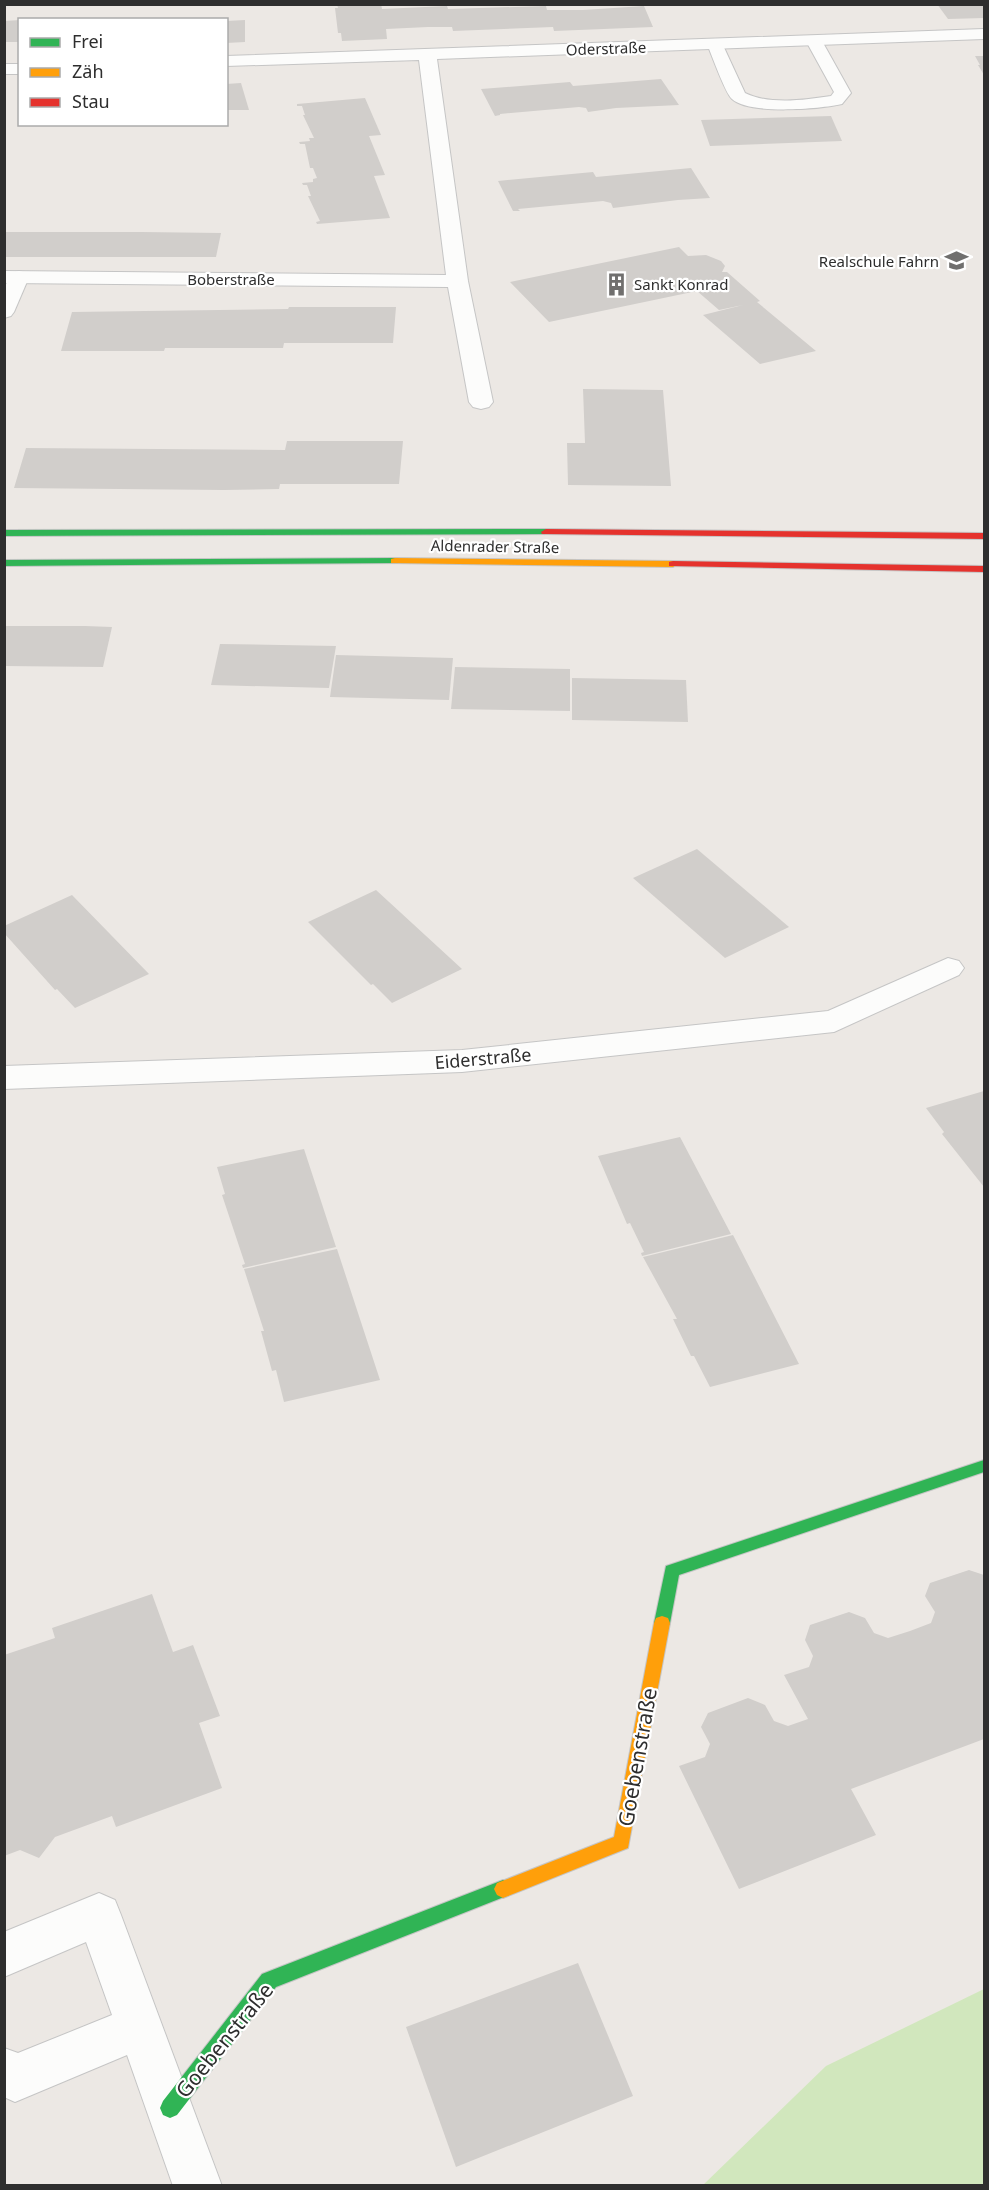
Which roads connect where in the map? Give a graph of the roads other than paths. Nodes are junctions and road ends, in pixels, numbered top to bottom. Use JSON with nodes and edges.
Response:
{"nodes":[{"id":1,"x":984,"y":34,"type":"edge"},
{"id":2,"x":814,"y":40,"type":"junction"},
{"id":3,"x":715,"y":44,"type":"junction"},
{"id":4,"x":427,"y":54,"type":"junction"},
{"id":5,"x":228,"y":62,"type":"edge"},
{"id":6,"x":12,"y":277,"type":"edge"},
{"id":7,"x":457,"y":281,"type":"junction"},
{"id":8,"x":4,"y":312,"type":"edge"},
{"id":9,"x":481,"y":402,"type":"dead end"},
{"id":10,"x":4,"y":533,"type":"edge"},
{"id":11,"x":984,"y":536,"type":"edge"},
{"id":12,"x":4,"y":563,"type":"edge"},
{"id":13,"x":984,"y":568,"type":"edge"},
{"id":14,"x":948,"y":968,"type":"dead end"},
{"id":15,"x":4,"y":1078,"type":"edge"},
{"id":16,"x":984,"y":1466,"type":"edge"},
{"id":17,"x":4,"y":1955,"type":"edge"},
{"id":18,"x":140,"y":2027,"type":"junction"},
{"id":19,"x":4,"y":2071,"type":"edge"},
{"id":20,"x":170,"y":2108,"type":"junction"},
{"id":21,"x":198,"y":2186,"type":"edge"}],
"edges":[{"from":1,"to":2,"type":"street","name":"Oderstraße"},
{"from":2,"to":3,"type":"street","name":"Oderstraße"},
{"from":2,"to":3,"type":"lane"},
{"from":3,"to":4,"type":"street","name":"Oderstraße"},
{"from":4,"to":5,"type":"street","name":"Oderstraße"},
{"from":4,"to":7,"type":"street"},
{"from":6,"to":7,"type":"street","name":"Boberstraße"},
{"from":6,"to":8,"type":"lane"},
{"from":7,"to":9,"type":"street"},
{"from":10,"to":11,"type":"street","name":"Aldenrader Straße"},
{"from":12,"to":13,"type":"street","name":"Aldenrader Straße"},
{"from":14,"to":15,"type":"street","name":"Eiderstraße"},
{"from":16,"to":20,"type":"street","name":"Goebenstraße"},
{"from":17,"to":18,"type":"street","name":"Goebenstraße"},
{"from":18,"to":19,"type":"street"},
{"from":18,"to":20,"type":"street","name":"Goebenstraße"},
{"from":20,"to":21,"type":"street","name":"Goebenstraße"}]}
